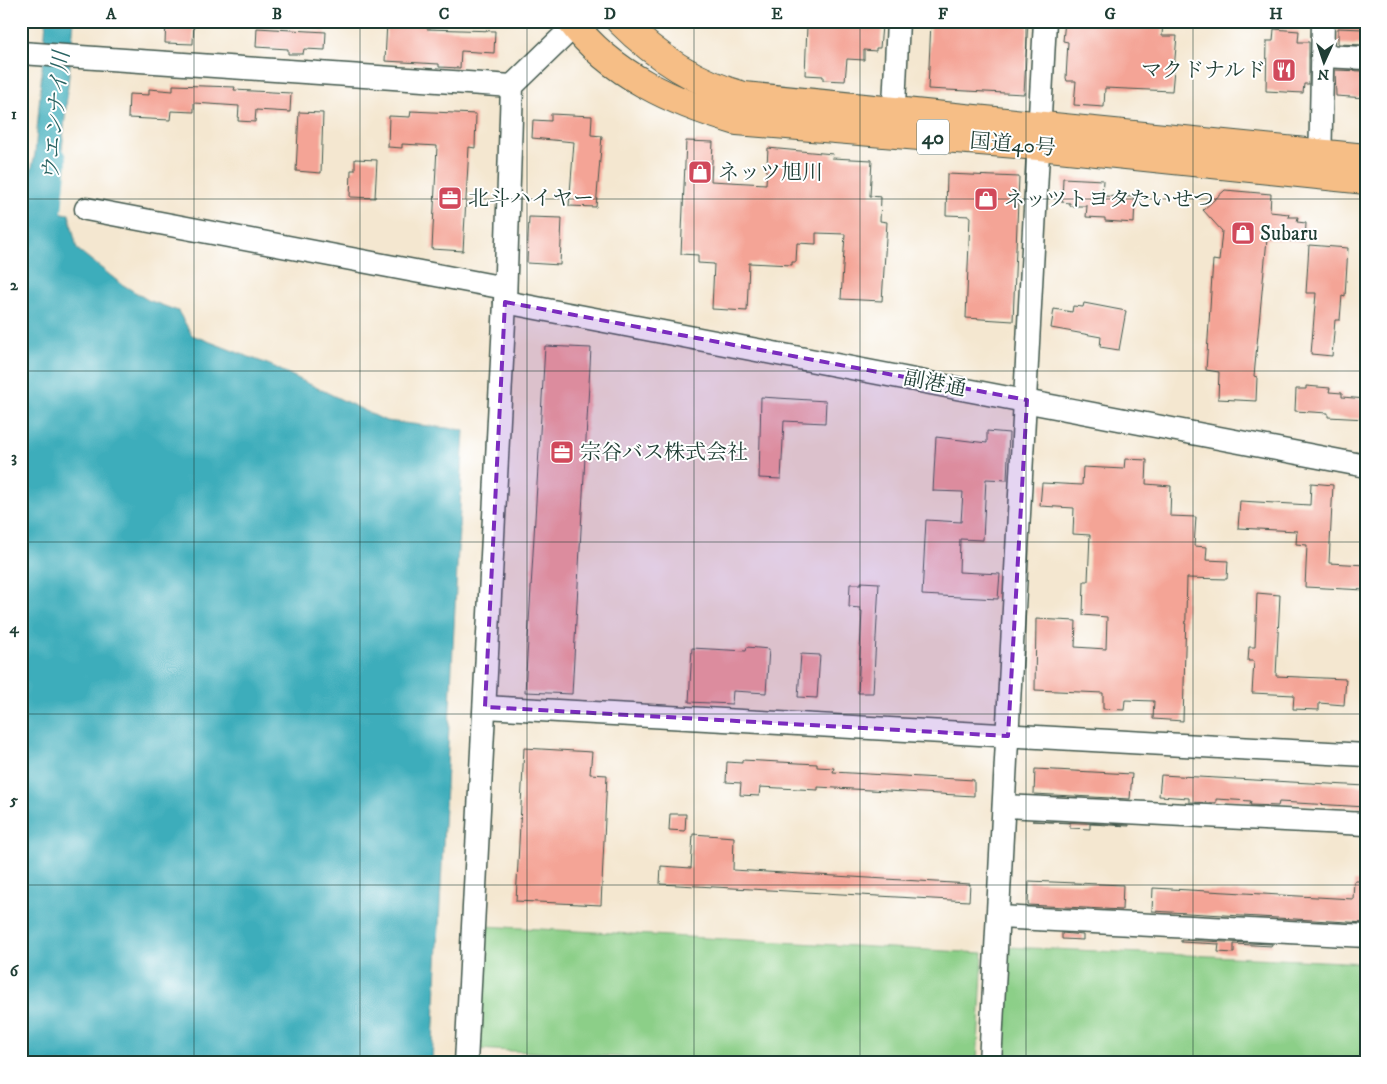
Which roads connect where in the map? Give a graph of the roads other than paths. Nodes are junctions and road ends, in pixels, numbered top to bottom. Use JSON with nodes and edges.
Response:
{"nodes":[{"id":1,"x":620,"y":21,"type":"edge"},
{"id":2,"x":898,"y":21,"type":"edge"},
{"id":3,"x":1045,"y":21,"type":"edge"},
{"id":4,"x":1323,"y":21,"type":"edge"},
{"id":5,"x":577,"y":22,"type":"edge"},
{"id":6,"x":21,"y":53,"type":"edge"},
{"id":7,"x":1322,"y":56,"type":"junction"},
{"id":8,"x":1366,"y":58,"type":"edge"},
{"id":9,"x":512,"y":86,"type":"junction"},
{"id":10,"x":894,"y":123,"type":"junction"},
{"id":11,"x":1040,"y":136,"type":"junction"},
{"id":12,"x":1366,"y":158,"type":"edge"},
{"id":13,"x":1320,"y":164,"type":"junction"},
{"id":14,"x":1366,"y":180,"type":"edge"},
{"id":15,"x":86,"y":209,"type":"dead end"},
{"id":16,"x":505,"y":295,"type":"junction"},
{"id":17,"x":1027,"y":400,"type":"junction"},
{"id":18,"x":1366,"y":466,"type":"edge"},
{"id":19,"x":485,"y":708,"type":"junction"},
{"id":20,"x":1008,"y":736,"type":"junction"},
{"id":21,"x":1366,"y":755,"type":"edge"},
{"id":22,"x":1004,"y":806,"type":"junction"},
{"id":23,"x":1366,"y":824,"type":"edge"},
{"id":24,"x":998,"y":917,"type":"junction"},
{"id":25,"x":1366,"y":936,"type":"edge"},
{"id":26,"x":466,"y":1063,"type":"edge"},
{"id":27,"x":990,"y":1063,"type":"edge"}],
"edges":[{"from":1,"to":10,"type":"highway","name":"国道40号","number":"40"},
{"from":2,"to":10,"type":"street"},
{"from":3,"to":11,"type":"street"},
{"from":4,"to":7,"type":"street"},
{"from":5,"to":9,"type":"street"},
{"from":5,"to":10,"type":"highway","name":"国道40号","number":"40"},
{"from":6,"to":9,"type":"street"},
{"from":7,"to":8,"type":"street"},
{"from":7,"to":13,"type":"street"},
{"from":9,"to":16,"type":"street"},
{"from":10,"to":11,"type":"highway","name":"国道40号","number":"40"},
{"from":11,"to":13,"type":"highway","name":"国道40号","number":"40"},
{"from":11,"to":17,"type":"street"},
{"from":12,"to":13,"type":"highway","name":"国道40号","number":"40"},
{"from":13,"to":14,"type":"highway","name":"国道40号","number":"40"},
{"from":15,"to":16,"type":"street","name":"副港通"},
{"from":16,"to":17,"type":"street","name":"副港通"},
{"from":16,"to":19,"type":"street"},
{"from":17,"to":18,"type":"street","name":"副港通"},
{"from":17,"to":20,"type":"street"},
{"from":19,"to":20,"type":"street"},
{"from":19,"to":26,"type":"street"},
{"from":20,"to":21,"type":"street"},
{"from":20,"to":22,"type":"street"},
{"from":22,"to":23,"type":"street"},
{"from":22,"to":24,"type":"street"},
{"from":24,"to":25,"type":"street"},
{"from":24,"to":27,"type":"street"}]}
